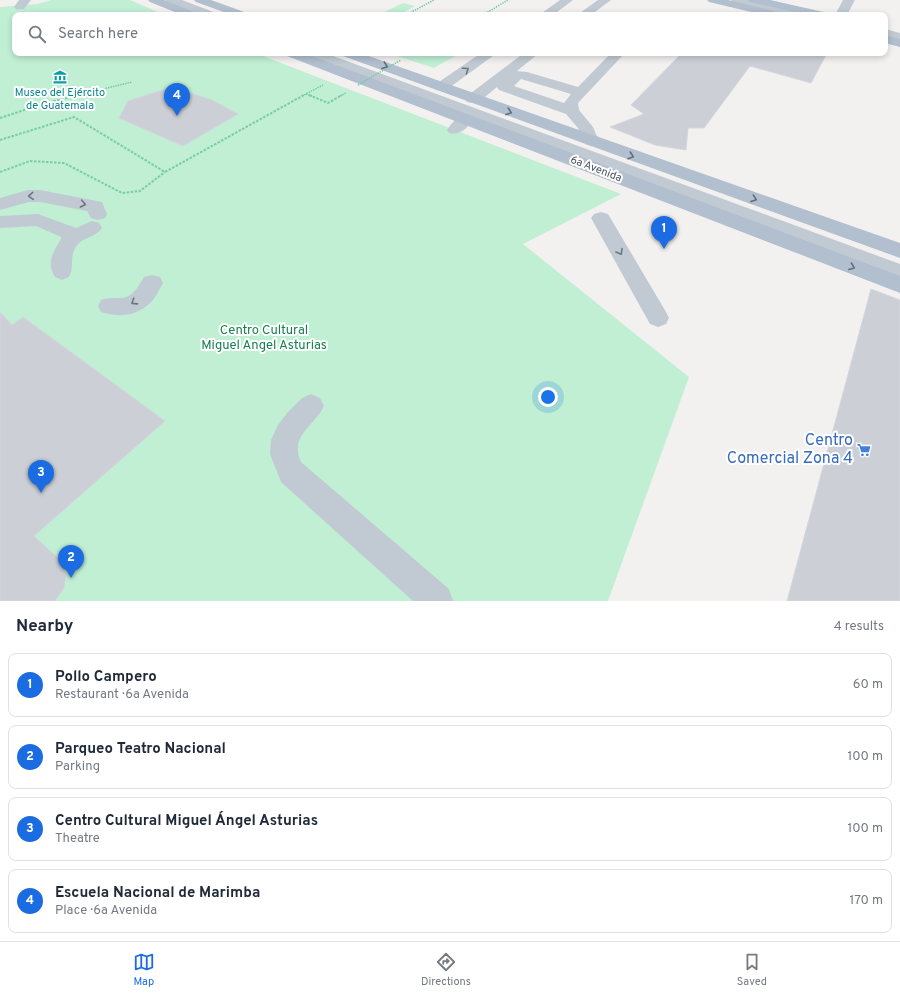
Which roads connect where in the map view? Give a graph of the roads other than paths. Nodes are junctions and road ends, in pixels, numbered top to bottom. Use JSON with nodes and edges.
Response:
{"nodes":[{"id":1,"x":154,"y":0,"type":"edge"},
{"id":2,"x":171,"y":0,"type":"edge"},
{"id":3,"x":200,"y":0,"type":"edge"},
{"id":4,"x":567,"y":0,"type":"edge"},
{"id":5,"x":605,"y":0,"type":"edge"},
{"id":6,"x":713,"y":0,"type":"edge"},
{"id":7,"x":737,"y":0,"type":"edge"},
{"id":8,"x":754,"y":0,"type":"edge"},
{"id":9,"x":801,"y":0,"type":"edge"},
{"id":10,"x":849,"y":0,"type":"edge"},
{"id":11,"x":780,"y":7,"type":"edge"},
{"id":12,"x":185,"y":12,"type":"edge"},
{"id":13,"x":204,"y":12,"type":"edge"},
{"id":14,"x":235,"y":12,"type":"edge"},
{"id":15,"x":549,"y":12,"type":"edge"},
{"id":16,"x":588,"y":12,"type":"edge"},
{"id":17,"x":803,"y":12,"type":"edge"},
{"id":18,"x":804,"y":12,"type":"edge"},
{"id":19,"x":815,"y":12,"type":"edge"},
{"id":20,"x":843,"y":12,"type":"edge"},
{"id":21,"x":888,"y":29,"type":"edge"},
{"id":22,"x":900,"y":32,"type":"edge"},
{"id":23,"x":888,"y":34,"type":"edge"},
{"id":24,"x":900,"y":37,"type":"edge"},
{"id":25,"x":888,"y":40,"type":"edge"},
{"id":26,"x":900,"y":43,"type":"edge"},
{"id":27,"x":299,"y":56,"type":"edge"},
{"id":28,"x":321,"y":56,"type":"edge"},
{"id":29,"x":356,"y":56,"type":"edge"},
{"id":30,"x":486,"y":56,"type":"edge"},
{"id":31,"x":528,"y":56,"type":"edge"},
{"id":32,"x":615,"y":56,"type":"edge"},
{"id":33,"x":441,"y":87,"type":"junction"},
{"id":34,"x":581,"y":92,"type":"junction"},
{"id":35,"x":472,"y":98,"type":"junction"},
{"id":36,"x":571,"y":111,"type":"junction"},
{"id":37,"x":591,"y":141,"type":"junction"},
{"id":38,"x":62,"y":200,"type":"junction"},
{"id":39,"x":0,"y":204,"type":"edge"},
{"id":40,"x":601,"y":218,"type":"dead end"},
{"id":41,"x":38,"y":220,"type":"junction"},
{"id":42,"x":0,"y":222,"type":"edge"},
{"id":43,"x":71,"y":239,"type":"junction"},
{"id":44,"x":900,"y":251,"type":"edge"},
{"id":45,"x":62,"y":272,"type":"dead end"},
{"id":46,"x":900,"y":272,"type":"edge"},
{"id":47,"x":152,"y":283,"type":"dead end"},
{"id":48,"x":900,"y":285,"type":"edge"},
{"id":49,"x":109,"y":306,"type":"dead end"},
{"id":50,"x":658,"y":318,"type":"dead end"},
{"id":51,"x":311,"y":406,"type":"dead end"},
{"id":52,"x":437,"y":601,"type":"edge"}],
"edges":[{"from":1,"to":12,"type":"main road"},
{"from":2,"to":13,"type":"street"},
{"from":3,"to":14,"type":"main road"},
{"from":4,"to":15,"type":"street"},
{"from":5,"to":16,"type":"street"},
{"from":6,"to":11,"type":"main road"},
{"from":7,"to":17,"type":"street"},
{"from":8,"to":11,"type":"main road"},
{"from":9,"to":19,"type":"street"},
{"from":10,"to":20,"type":"street"},
{"from":11,"to":18,"type":"main road"},
{"from":21,"to":22,"type":"main road"},
{"from":23,"to":24,"type":"street"},
{"from":25,"to":26,"type":"main road"},
{"from":27,"to":48,"type":"main road","name":"6a Avenida","one_way":true},
{"from":28,"to":46,"type":"street"},
{"from":29,"to":33,"type":"main road","name":"6a Avenida","one_way":true},
{"from":33,"to":30,"type":"street","one_way":true},
{"from":31,"to":35,"type":"street"},
{"from":32,"to":34,"type":"street"},
{"from":33,"to":35,"type":"main road","name":"6a Avenida"},
{"from":34,"to":36,"type":"street"},
{"from":34,"to":36,"type":"street"},
{"from":35,"to":37,"type":"main road","name":"6a Avenida","one_way":true},
{"from":36,"to":37,"type":"street"},
{"from":37,"to":44,"type":"main road","name":"6a Avenida","one_way":true},
{"from":38,"to":39,"type":"street","one_way":true},
{"from":38,"to":41,"type":"street"},
{"from":38,"to":43,"type":"street","one_way":true},
{"from":40,"to":50,"type":"street","one_way":true},
{"from":41,"to":42,"type":"street"},
{"from":41,"to":43,"type":"street"},
{"from":43,"to":45,"type":"street"},
{"from":47,"to":49,"type":"street","one_way":true},
{"from":51,"to":52,"type":"street"}]}
